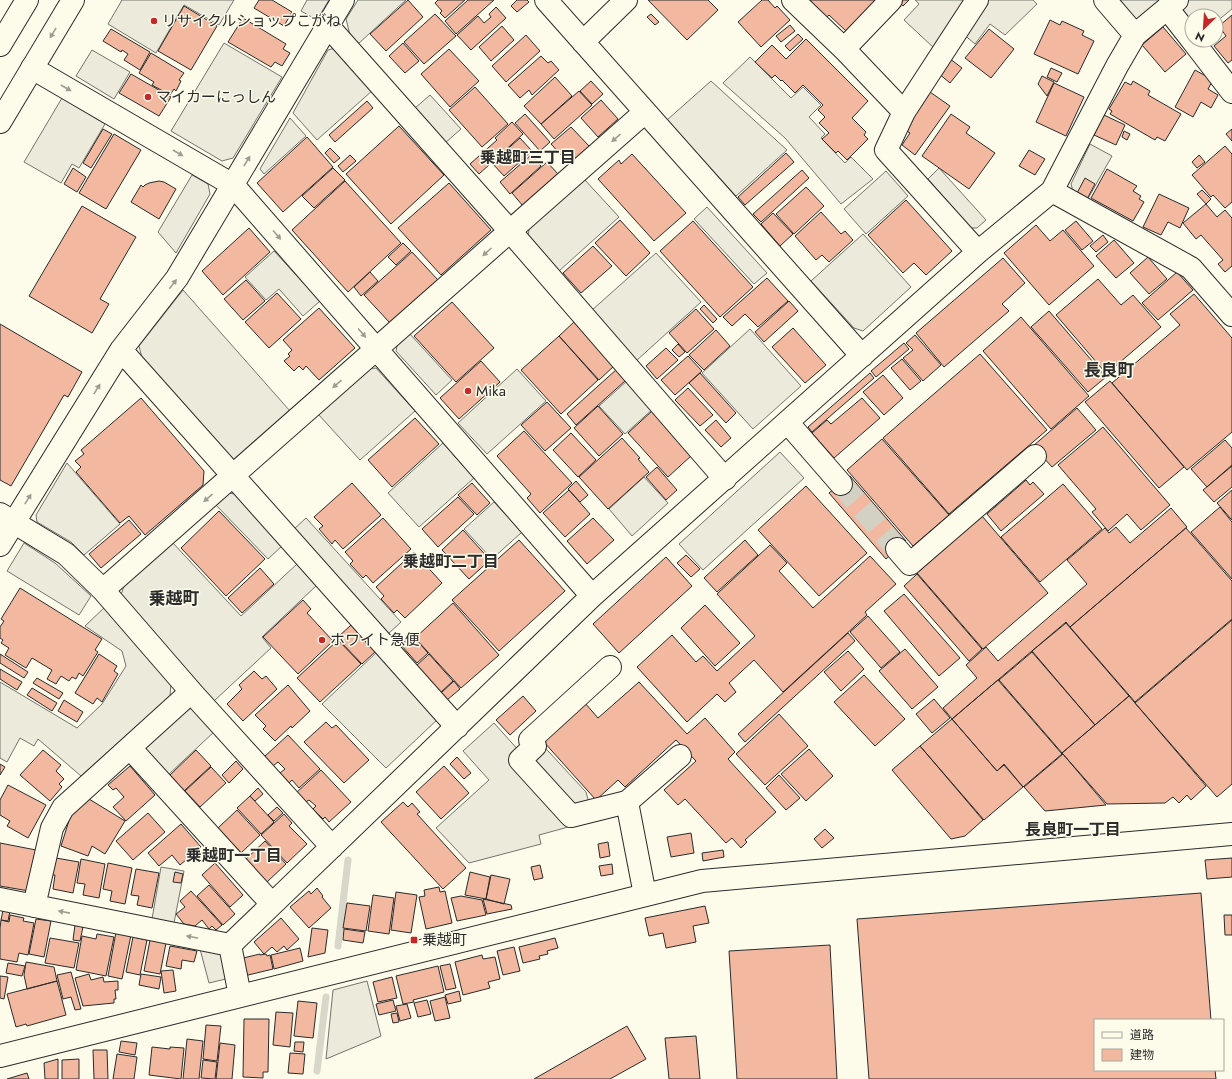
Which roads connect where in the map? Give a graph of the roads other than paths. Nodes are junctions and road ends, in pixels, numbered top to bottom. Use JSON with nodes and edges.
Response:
{"nodes":[{"id":1,"x":27,"y":0,"type":"edge"},
{"id":2,"x":73,"y":0,"type":"edge"},
{"id":3,"x":343,"y":0,"type":"edge"},
{"id":4,"x":546,"y":0,"type":"edge"},
{"id":5,"x":626,"y":0,"type":"edge"},
{"id":6,"x":793,"y":0,"type":"edge"},
{"id":7,"x":890,"y":0,"type":"edge"},
{"id":8,"x":977,"y":0,"type":"edge"},
{"id":9,"x":1105,"y":0,"type":"edge"},
{"id":10,"x":1172,"y":4,"type":"edge"},
{"id":11,"x":328,"y":26,"type":"junction"},
{"id":12,"x":1184,"y":26,"type":"edge"},
{"id":13,"x":1135,"y":35,"type":"junction"},
{"id":14,"x":583,"y":42,"type":"junction"},
{"id":15,"x":0,"y":45,"type":"edge"},
{"id":16,"x":1198,"y":48,"type":"edge"},
{"id":17,"x":844,"y":49,"type":"junction"},
{"id":18,"x":32,"y":68,"type":"junction"},
{"id":19,"x":1232,"y":92,"type":"edge"},
{"id":20,"x":6,"y":100,"type":"edge"},
{"id":21,"x":645,"y":112,"type":"junction"},
{"id":22,"x":904,"y":112,"type":"junction"},
{"id":23,"x":0,"y":122,"type":"edge"},
{"id":24,"x":233,"y":185,"type":"junction"},
{"id":25,"x":1052,"y":192,"type":"junction"},
{"id":26,"x":510,"y":231,"type":"junction"},
{"id":27,"x":978,"y":252,"type":"junction"},
{"id":28,"x":1232,"y":315,"type":"edge"},
{"id":29,"x":376,"y":349,"type":"junction"},
{"id":30,"x":121,"y":350,"type":"junction"},
{"id":31,"x":862,"y":356,"type":"junction"},
{"id":32,"x":788,"y":422,"type":"junction"},
{"id":33,"x":1035,"y":456,"type":"dead end"},
{"id":34,"x":233,"y":475,"type":"junction"},
{"id":35,"x":725,"y":479,"type":"junction"},
{"id":36,"x":841,"y":484,"type":"tunnel mouth"},
{"id":37,"x":7,"y":518,"type":"edge"},
{"id":38,"x":0,"y":545,"type":"edge"},
{"id":39,"x":897,"y":549,"type":"tunnel mouth"},
{"id":40,"x":103,"y":590,"type":"junction"},
{"id":41,"x":592,"y":596,"type":"junction"},
{"id":42,"x":610,"y":667,"type":"dead end"},
{"id":43,"x":191,"y":692,"type":"junction"},
{"id":44,"x":457,"y":727,"type":"junction"},
{"id":45,"x":130,"y":748,"type":"junction"},
{"id":46,"x":680,"y":756,"type":"dead end"},
{"id":47,"x":627,"y":802,"type":"junction"},
{"id":48,"x":1232,"y":834,"type":"edge"},
{"id":49,"x":332,"y":848,"type":"junction"},
{"id":50,"x":645,"y":895,"type":"junction"},
{"id":51,"x":0,"y":899,"type":"edge"},
{"id":52,"x":272,"y":904,"type":"junction"},
{"id":53,"x":34,"y":906,"type":"junction"},
{"id":54,"x":230,"y":945,"type":"junction"},
{"id":55,"x":240,"y":996,"type":"junction"},
{"id":56,"x":0,"y":1056,"type":"edge"}],
"edges":[{"from":1,"to":15,"type":"street"},
{"from":2,"to":18,"type":"street","one_way":true},
{"from":3,"to":11,"type":"street"},
{"from":4,"to":14,"type":"street"},
{"from":5,"to":14,"type":"street"},
{"from":6,"to":17,"type":"street"},
{"from":7,"to":17,"type":"street"},
{"from":8,"to":22,"type":"street"},
{"from":9,"to":13,"type":"street"},
{"from":10,"to":12,"type":"street"},
{"from":10,"to":13,"type":"street"},
{"from":24,"to":11,"type":"street","one_way":true},
{"from":11,"to":26,"type":"street"},
{"from":13,"to":25,"type":"street"},
{"from":14,"to":21,"type":"street"},
{"from":16,"to":19,"type":"street"},
{"from":17,"to":22,"type":"street"},
{"from":18,"to":20,"type":"street"},
{"from":18,"to":24,"type":"street","one_way":true},
{"from":20,"to":23,"type":"street"},
{"from":21,"to":26,"type":"street","one_way":true},
{"from":21,"to":31,"type":"street"},
{"from":22,"to":27,"type":"street"},
{"from":24,"to":29,"type":"street","one_way":true},
{"from":30,"to":24,"type":"street","one_way":true},
{"from":25,"to":27,"type":"street"},
{"from":25,"to":28,"type":"street"},
{"from":26,"to":29,"type":"street","one_way":true},
{"from":26,"to":35,"type":"street"},
{"from":27,"to":31,"type":"street"},
{"from":29,"to":34,"type":"street","one_way":true},
{"from":29,"to":41,"type":"street"},
{"from":30,"to":34,"type":"street"},
{"from":37,"to":30,"type":"street","one_way":true},
{"from":31,"to":32,"type":"street"},
{"from":32,"to":35,"type":"street"},
{"from":32,"to":36,"type":"street"},
{"from":33,"to":39,"type":"street"},
{"from":34,"to":40,"type":"street","one_way":true},
{"from":34,"to":44,"type":"street"},
{"from":35,"to":41,"type":"street"},
{"from":37,"to":38,"type":"street"},
{"from":37,"to":40,"type":"street"},
{"from":40,"to":43,"type":"street"},
{"from":41,"to":44,"type":"street"},
{"from":42,"to":47,"type":"street"},
{"from":43,"to":45,"type":"street"},
{"from":43,"to":49,"type":"street"},
{"from":44,"to":49,"type":"street"},
{"from":45,"to":52,"type":"street"},
{"from":45,"to":53,"type":"street"},
{"from":46,"to":47,"type":"street"},
{"from":47,"to":50,"type":"street"},
{"from":48,"to":50,"type":"street"},
{"from":49,"to":52,"type":"street"},
{"from":50,"to":55,"type":"street"},
{"from":51,"to":53,"type":"street"},
{"from":52,"to":54,"type":"street"},
{"from":54,"to":53,"type":"street","one_way":true},
{"from":54,"to":55,"type":"street"},
{"from":55,"to":56,"type":"street"}]}
